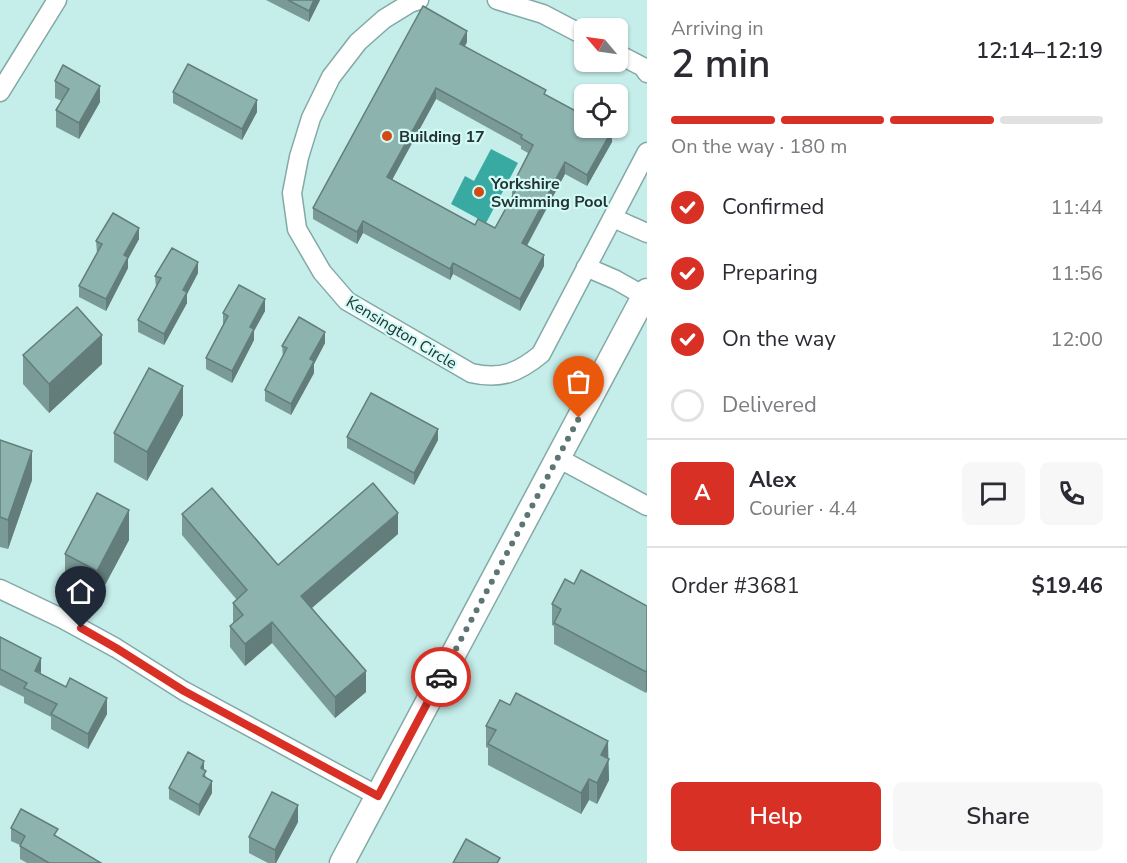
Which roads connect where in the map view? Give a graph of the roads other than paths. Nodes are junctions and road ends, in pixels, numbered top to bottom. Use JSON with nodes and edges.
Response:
{"nodes":[{"id":1,"x":57,"y":0,"type":"edge"},
{"id":2,"x":418,"y":0,"type":"edge"},
{"id":3,"x":497,"y":0,"type":"edge"},
{"id":4,"x":574,"y":30,"type":"edge"},
{"id":5,"x":628,"y":59,"type":"edge"},
{"id":6,"x":647,"y":73,"type":"edge"},
{"id":7,"x":0,"y":92,"type":"edge"},
{"id":8,"x":647,"y":152,"type":"edge"},
{"id":9,"x":613,"y":218,"type":"junction"},
{"id":10,"x":647,"y":233,"type":"edge"},
{"id":11,"x":586,"y":267,"type":"junction"},
{"id":12,"x":646,"y":294,"type":"edge"},
{"id":13,"x":558,"y":458,"type":"junction"},
{"id":14,"x":647,"y":506,"type":"edge"},
{"id":15,"x":0,"y":589,"type":"edge"},
{"id":16,"x":378,"y":796,"type":"junction"},
{"id":17,"x":342,"y":863,"type":"edge"}],
"edges":[{"from":1,"to":7,"type":"street"},
{"from":2,"to":11,"type":"street","name":"Kensington Circle"},
{"from":3,"to":4,"type":"street"},
{"from":5,"to":6,"type":"street"},
{"from":8,"to":9,"type":"street"},
{"from":9,"to":10,"type":"street"},
{"from":9,"to":11,"type":"street","name":"Kensington Circle"},
{"from":11,"to":12,"type":"street"},
{"from":12,"to":13,"type":"main road"},
{"from":13,"to":14,"type":"street"},
{"from":13,"to":16,"type":"main road"},
{"from":15,"to":16,"type":"street"},
{"from":16,"to":17,"type":"main road"}]}
